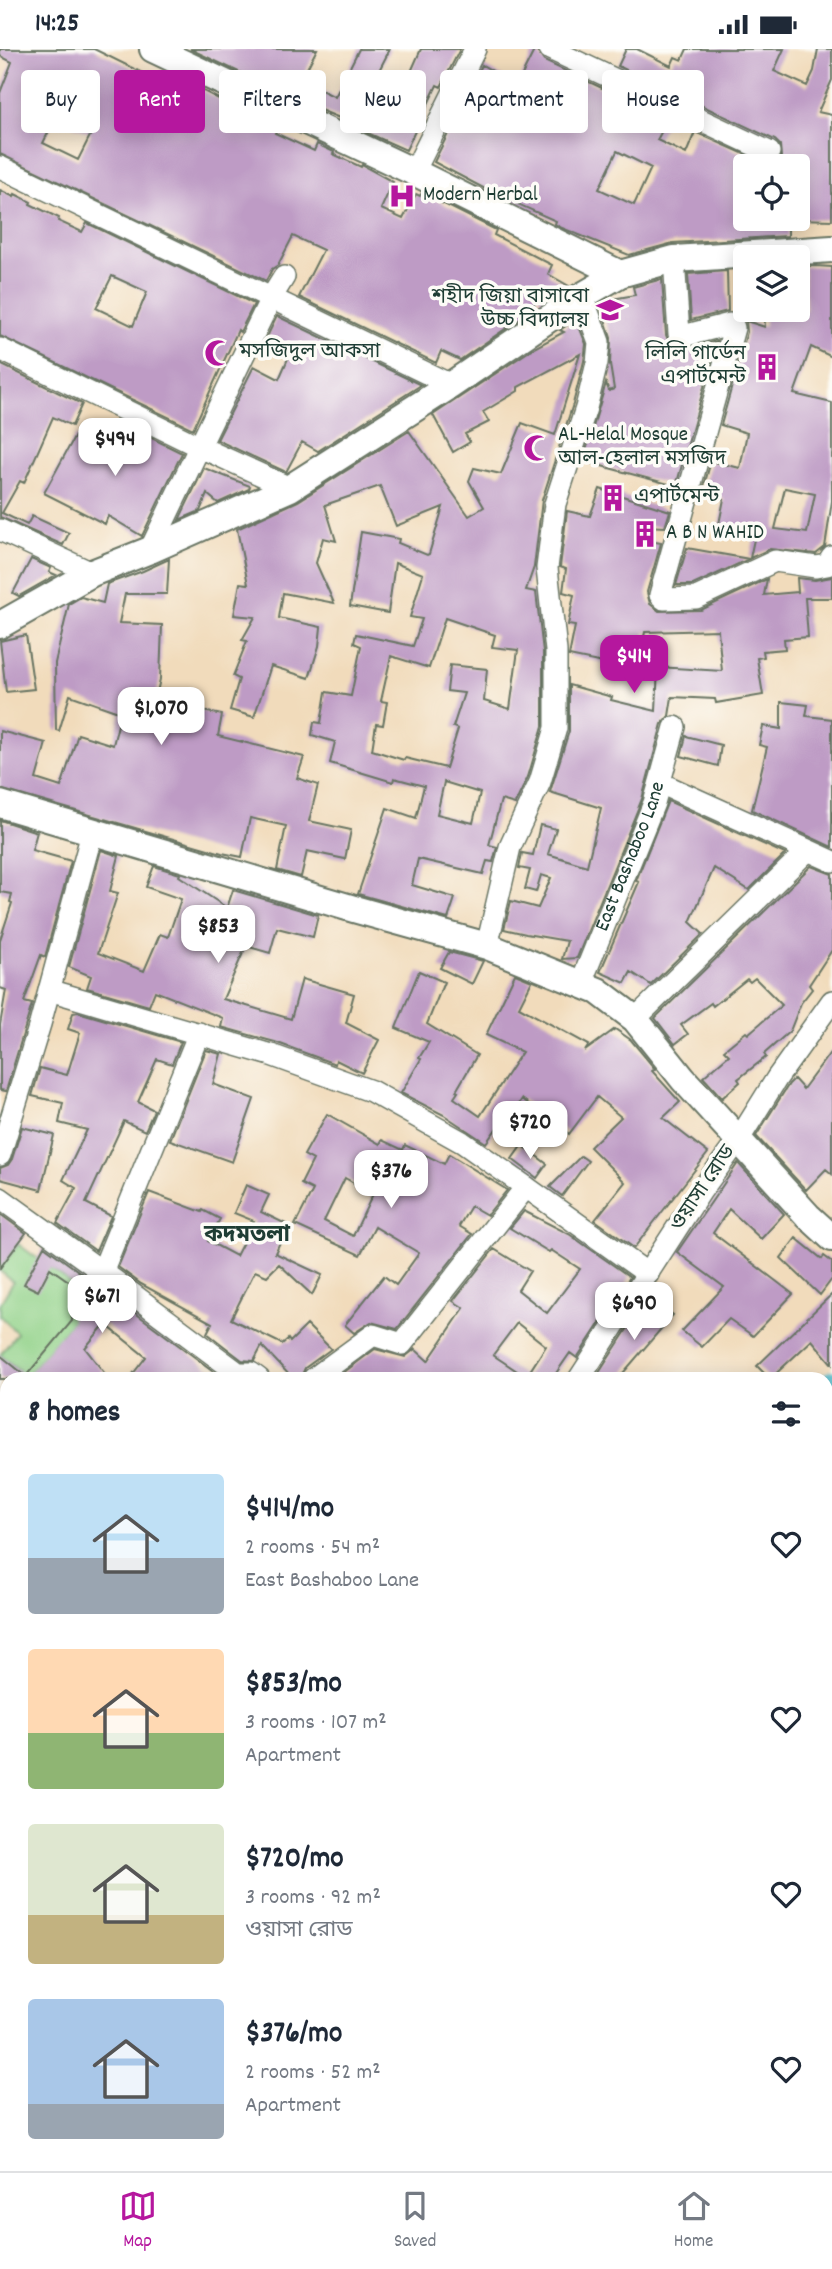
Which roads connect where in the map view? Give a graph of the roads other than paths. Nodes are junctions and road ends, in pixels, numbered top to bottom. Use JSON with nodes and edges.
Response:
{"nodes":[{"id":1,"x":153,"y":49,"type":"edge"},
{"id":2,"x":475,"y":49,"type":"edge"},
{"id":3,"x":550,"y":49,"type":"edge"},
{"id":4,"x":769,"y":152,"type":"dead end"},
{"id":5,"x":0,"y":167,"type":"edge"},
{"id":6,"x":414,"y":172,"type":"junction"},
{"id":7,"x":832,"y":249,"type":"edge"},
{"id":8,"x":674,"y":259,"type":"junction"},
{"id":9,"x":620,"y":274,"type":"junction"},
{"id":10,"x":284,"y":277,"type":"dead end"},
{"id":11,"x":582,"y":296,"type":"junction"},
{"id":12,"x":271,"y":298,"type":"junction"},
{"id":13,"x":0,"y":349,"type":"edge"},
{"id":14,"x":451,"y":385,"type":"junction"},
{"id":15,"x":200,"y":447,"type":"junction"},
{"id":16,"x":290,"y":488,"type":"junction"},
{"id":17,"x":0,"y":530,"type":"edge"},
{"id":18,"x":150,"y":550,"type":"junction"},
{"id":19,"x":832,"y":557,"type":"edge"},
{"id":20,"x":92,"y":573,"type":"junction"},
{"id":21,"x":0,"y":625,"type":"edge"},
{"id":22,"x":675,"y":727,"type":"dead end"},
{"id":23,"x":660,"y":783,"type":"junction"},
{"id":24,"x":0,"y":804,"type":"edge"},
{"id":25,"x":92,"y":832,"type":"junction"},
{"id":26,"x":807,"y":851,"type":"junction"},
{"id":27,"x":832,"y":861,"type":"edge"},
{"id":28,"x":487,"y":946,"type":"junction"},
{"id":29,"x":580,"y":983,"type":"junction"},
{"id":30,"x":50,"y":990,"type":"junction"},
{"id":31,"x":832,"y":1001,"type":"edge"},
{"id":32,"x":635,"y":1019,"type":"junction"},
{"id":33,"x":199,"y":1033,"type":"junction"},
{"id":34,"x":738,"y":1139,"type":"junction"},
{"id":35,"x":0,"y":1156,"type":"edge"},
{"id":36,"x":526,"y":1187,"type":"junction"},
{"id":37,"x":0,"y":1198,"type":"edge"},
{"id":38,"x":832,"y":1238,"type":"edge"},
{"id":39,"x":102,"y":1272,"type":"junction"},
{"id":40,"x":648,"y":1274,"type":"junction"},
{"id":41,"x":237,"y":1372,"type":"edge"},
{"id":42,"x":323,"y":1372,"type":"edge"},
{"id":43,"x":584,"y":1372,"type":"edge"}],
"edges":[{"from":1,"to":6,"type":"street"},
{"from":2,"to":6,"type":"street"},
{"from":3,"to":4,"type":"street"},
{"from":5,"to":12,"type":"street"},
{"from":6,"to":9,"type":"street"},
{"from":7,"to":8,"type":"street"},
{"from":8,"to":9,"type":"street"},
{"from":8,"to":19,"type":"street"},
{"from":9,"to":11,"type":"street"},
{"from":10,"to":12,"type":"street"},
{"from":11,"to":14,"type":"street"},
{"from":11,"to":28,"type":"street"},
{"from":12,"to":14,"type":"street"},
{"from":12,"to":15,"type":"street"},
{"from":13,"to":15,"type":"street"},
{"from":14,"to":16,"type":"street"},
{"from":15,"to":16,"type":"street"},
{"from":15,"to":18,"type":"street"},
{"from":16,"to":18,"type":"street"},
{"from":17,"to":20,"type":"street"},
{"from":18,"to":20,"type":"street"},
{"from":20,"to":21,"type":"street"},
{"from":22,"to":23,"type":"street","name":"East Bashaboo Lane"},
{"from":23,"to":26,"type":"street"},
{"from":23,"to":29,"type":"street","name":"East Bashaboo Lane"},
{"from":24,"to":25,"type":"street"},
{"from":25,"to":28,"type":"street"},
{"from":25,"to":30,"type":"street"},
{"from":26,"to":27,"type":"street"},
{"from":26,"to":32,"type":"street"},
{"from":28,"to":29,"type":"street"},
{"from":29,"to":32,"type":"street"},
{"from":30,"to":33,"type":"street"},
{"from":30,"to":35,"type":"street"},
{"from":31,"to":34,"type":"street","name":"ওয়াসা রোড"},
{"from":32,"to":34,"type":"street"},
{"from":33,"to":36,"type":"street"},
{"from":33,"to":39,"type":"street"},
{"from":34,"to":38,"type":"street"},
{"from":34,"to":40,"type":"street","name":"ওয়াসা রোড"},
{"from":36,"to":40,"type":"street"},
{"from":36,"to":42,"type":"street"},
{"from":37,"to":39,"type":"street"},
{"from":39,"to":41,"type":"street"},
{"from":40,"to":43,"type":"street","name":"ওয়াসা রোড"}]}
